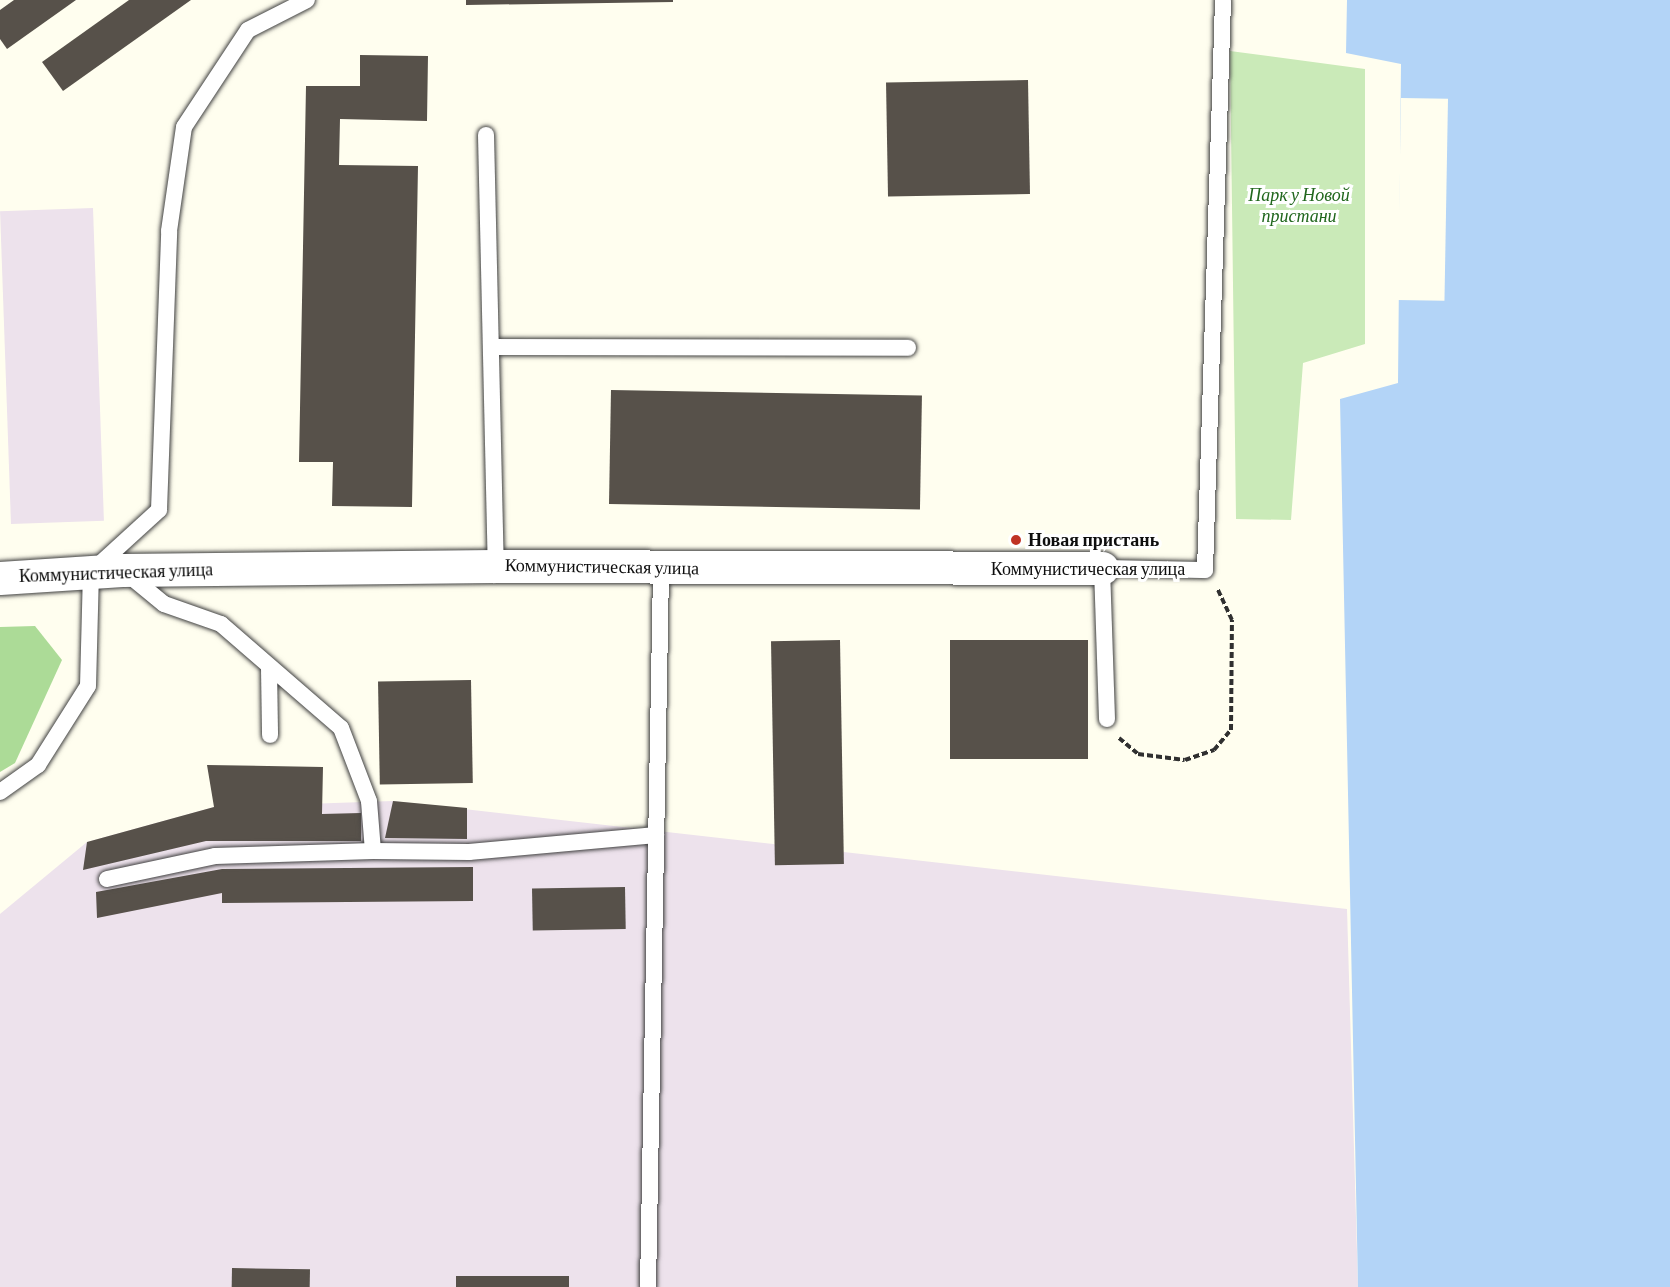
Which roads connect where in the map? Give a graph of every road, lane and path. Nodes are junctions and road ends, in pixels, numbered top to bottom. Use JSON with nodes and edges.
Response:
{"nodes":[{"id":1,"x":307,"y":0,"type":"edge"},
{"id":2,"x":1223,"y":0,"type":"edge"},
{"id":3,"x":486,"y":135,"type":"dead end"},
{"id":4,"x":491,"y":347,"type":"junction"},
{"id":5,"x":908,"y":348,"type":"dead end"},
{"id":6,"x":496,"y":566,"type":"junction"},
{"id":7,"x":661,"y":568,"type":"junction"},
{"id":8,"x":1102,"y":568,"type":"junction"},
{"id":9,"x":1205,"y":570,"type":"junction"},
{"id":10,"x":107,"y":571,"type":"junction"},
{"id":11,"x":0,"y":578,"type":"edge"},
{"id":12,"x":269,"y":668,"type":"junction"},
{"id":13,"x":1107,"y":719,"type":"joint"},
{"id":14,"x":270,"y":735,"type":"dead end"},
{"id":15,"x":0,"y":792,"type":"edge"},
{"id":16,"x":656,"y":835,"type":"junction"},
{"id":17,"x":374,"y":851,"type":"junction"},
{"id":18,"x":107,"y":879,"type":"dead end"},
{"id":19,"x":648,"y":1287,"type":"edge"}],
"edges":[{"from":1,"to":10,"type":"lane"},
{"from":2,"to":9,"type":"lane"},
{"from":3,"to":4,"type":"lane"},
{"from":4,"to":5,"type":"lane"},
{"from":4,"to":6,"type":"lane"},
{"from":6,"to":7,"type":"street","name":"Коммунистическая улица"},
{"from":6,"to":10,"type":"street","name":"Коммунистическая улица"},
{"from":7,"to":8,"type":"street","name":"Коммунистическая улица"},
{"from":7,"to":16,"type":"lane"},
{"from":8,"to":9,"type":"lane","name":"Коммунистическая улица"},
{"from":8,"to":13,"type":"lane"},
{"from":9,"to":13,"type":"path"},
{"from":10,"to":11,"type":"street","name":"Коммунистическая улица"},
{"from":10,"to":12,"type":"lane"},
{"from":10,"to":15,"type":"lane"},
{"from":12,"to":14,"type":"lane"},
{"from":12,"to":17,"type":"lane"},
{"from":16,"to":17,"type":"lane"},
{"from":16,"to":19,"type":"lane"},
{"from":17,"to":18,"type":"lane"}]}
